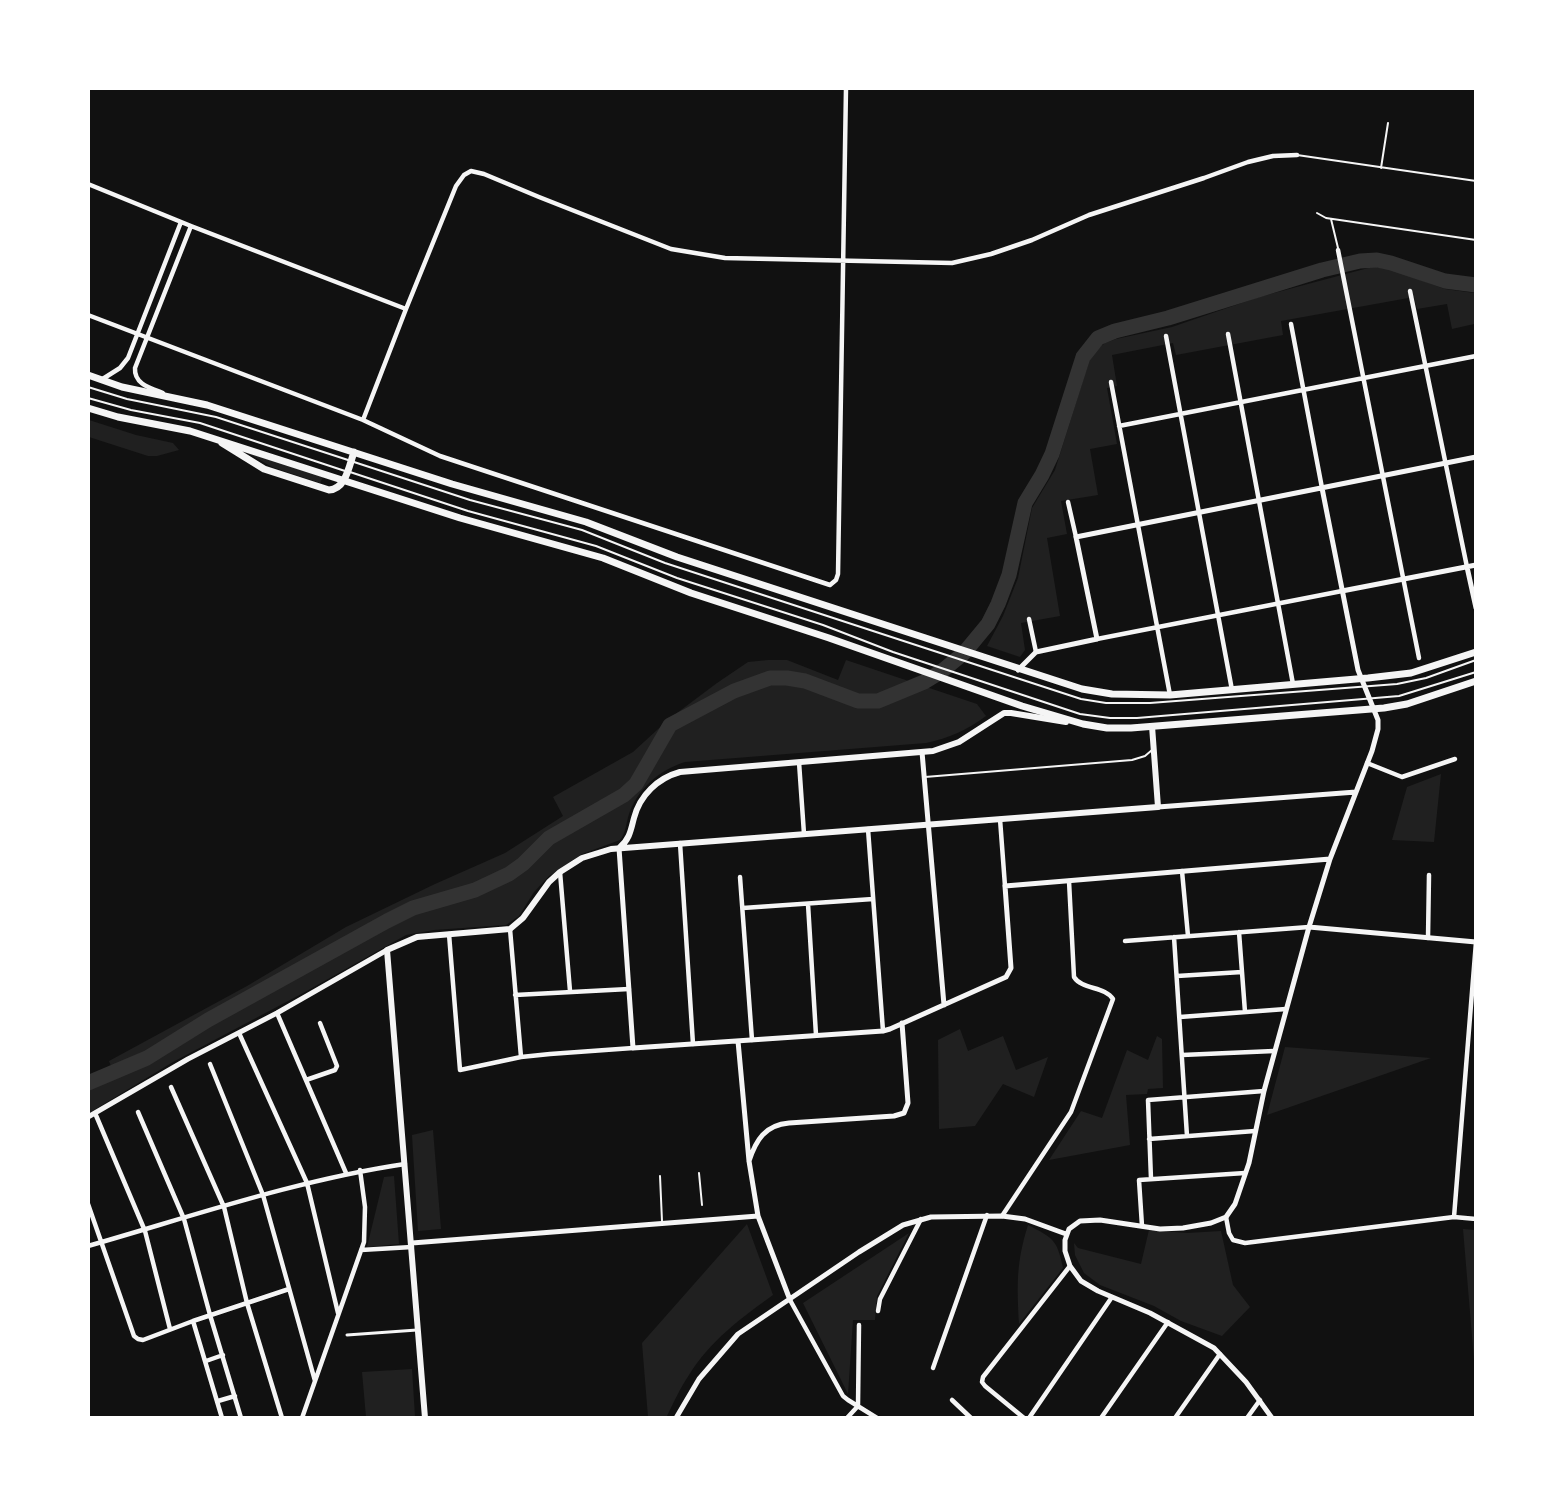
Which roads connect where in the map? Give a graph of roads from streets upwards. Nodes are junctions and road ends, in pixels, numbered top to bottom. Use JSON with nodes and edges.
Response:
{"nodes":[{"id":1,"x":846,"y":88,"type":"edge"},
{"id":2,"x":1297,"y":155,"type":"road end"},
{"id":3,"x":88,"y":184,"type":"edge"},
{"id":4,"x":181,"y":222,"type":"junction"},
{"id":5,"x":191,"y":226,"type":"junction"},
{"id":6,"x":1339,"y":252,"type":"road end"},
{"id":7,"x":843,"y":260,"type":"junction"},
{"id":8,"x":1410,"y":291,"type":"dead end"},
{"id":9,"x":406,"y":309,"type":"junction"},
{"id":10,"x":88,"y":315,"type":"edge"},
{"id":11,"x":1291,"y":324,"type":"dead end"},
{"id":12,"x":137,"y":334,"type":"junction"},
{"id":13,"x":1228,"y":334,"type":"dead end"},
{"id":14,"x":1166,"y":336,"type":"dead end"},
{"id":15,"x":147,"y":337,"type":"junction"},
{"id":16,"x":1476,"y":356,"type":"edge"},
{"id":17,"x":1426,"y":366,"type":"junction"},
{"id":18,"x":88,"y":375,"type":"edge"},
{"id":19,"x":1364,"y":378,"type":"junction"},
{"id":20,"x":101,"y":380,"type":"junction"},
{"id":21,"x":1111,"y":382,"type":"dead end"},
{"id":22,"x":1303,"y":390,"type":"junction"},
{"id":23,"x":176,"y":399,"type":"junction"},
{"id":24,"x":1241,"y":402,"type":"junction"},
{"id":25,"x":88,"y":408,"type":"edge"},
{"id":26,"x":1181,"y":414,"type":"junction"},
{"id":27,"x":363,"y":420,"type":"junction"},
{"id":28,"x":1119,"y":426,"type":"junction"},
{"id":29,"x":215,"y":439,"type":"junction"},
{"id":30,"x":354,"y":452,"type":"junction"},
{"id":31,"x":1476,"y":457,"type":"edge"},
{"id":32,"x":1446,"y":463,"type":"junction"},
{"id":33,"x":1383,"y":476,"type":"junction"},
{"id":34,"x":344,"y":480,"type":"junction"},
{"id":35,"x":1322,"y":488,"type":"junction"},
{"id":36,"x":1260,"y":501,"type":"junction"},
{"id":37,"x":1068,"y":502,"type":"dead end"},
{"id":38,"x":1200,"y":513,"type":"junction"},
{"id":39,"x":1138,"y":525,"type":"junction"},
{"id":40,"x":1076,"y":537,"type":"junction"},
{"id":41,"x":1476,"y":565,"type":"edge"},
{"id":42,"x":1467,"y":567,"type":"junction"},
{"id":43,"x":1403,"y":579,"type":"junction"},
{"id":44,"x":1342,"y":591,"type":"junction"},
{"id":45,"x":1279,"y":604,"type":"junction"},
{"id":46,"x":1476,"y":608,"type":"edge"},
{"id":47,"x":1219,"y":616,"type":"junction"},
{"id":48,"x":1029,"y":619,"type":"dead end"},
{"id":49,"x":1157,"y":628,"type":"junction"},
{"id":50,"x":1097,"y":639,"type":"junction"},
{"id":51,"x":1036,"y":652,"type":"junction"},
{"id":52,"x":1476,"y":652,"type":"edge"},
{"id":53,"x":1419,"y":658,"type":"dead end"},
{"id":54,"x":1018,"y":670,"type":"junction"},
{"id":55,"x":1361,"y":678,"type":"junction"},
{"id":56,"x":1476,"y":681,"type":"edge"},
{"id":57,"x":1293,"y":684,"type":"junction"},
{"id":58,"x":1232,"y":690,"type":"junction"},
{"id":59,"x":1170,"y":695,"type":"junction"},
{"id":60,"x":1372,"y":709,"type":"junction"},
{"id":61,"x":1083,"y":724,"type":"junction"},
{"id":62,"x":1152,"y":726,"type":"junction"},
{"id":63,"x":922,"y":752,"type":"junction"},
{"id":64,"x":1455,"y":759,"type":"dead end"},
{"id":65,"x":799,"y":762,"type":"junction"},
{"id":66,"x":1367,"y":763,"type":"junction"},
{"id":67,"x":1356,"y":792,"type":"junction"},
{"id":68,"x":1158,"y":807,"type":"junction"},
{"id":69,"x":1000,"y":819,"type":"junction"},
{"id":70,"x":928,"y":824,"type":"junction"},
{"id":71,"x":868,"y":829,"type":"junction"},
{"id":72,"x":804,"y":834,"type":"junction"},
{"id":73,"x":680,"y":843,"type":"junction"},
{"id":74,"x":619,"y":848,"type":"junction"},
{"id":75,"x":1330,"y":859,"type":"junction"},
{"id":76,"x":1182,"y":871,"type":"junction"},
{"id":77,"x":560,"y":872,"type":"junction"},
{"id":78,"x":1429,"y":875,"type":"dead end"},
{"id":79,"x":740,"y":877,"type":"dead end"},
{"id":80,"x":1069,"y":880,"type":"junction"},
{"id":81,"x":1005,"y":886,"type":"junction"},
{"id":82,"x":873,"y":899,"type":"junction"},
{"id":83,"x":808,"y":903,"type":"junction"},
{"id":84,"x":743,"y":908,"type":"junction"},
{"id":85,"x":1309,"y":927,"type":"junction"},
{"id":86,"x":510,"y":929,"type":"junction"},
{"id":87,"x":1239,"y":932,"type":"junction"},
{"id":88,"x":449,"y":934,"type":"junction"},
{"id":89,"x":1188,"y":936,"type":"junction"},
{"id":90,"x":1174,"y":937,"type":"junction"},
{"id":91,"x":1428,"y":938,"type":"junction"},
{"id":92,"x":1125,"y":941,"type":"dead end"},
{"id":93,"x":1476,"y":942,"type":"edge"},
{"id":94,"x":387,"y":950,"type":"junction"},
{"id":95,"x":1242,"y":972,"type":"junction"},
{"id":96,"x":1177,"y":976,"type":"junction"},
{"id":97,"x":629,"y":989,"type":"junction"},
{"id":98,"x":570,"y":991,"type":"junction"},
{"id":99,"x":516,"y":995,"type":"junction"},
{"id":100,"x":944,"y":1005,"type":"junction"},
{"id":101,"x":1286,"y":1009,"type":"junction"},
{"id":102,"x":1245,"y":1012,"type":"junction"},
{"id":103,"x":277,"y":1013,"type":"junction"},
{"id":104,"x":1180,"y":1017,"type":"junction"},
{"id":105,"x":320,"y":1023,"type":"dead end"},
{"id":106,"x":902,"y":1023,"type":"junction"},
{"id":107,"x":883,"y":1031,"type":"junction"},
{"id":108,"x":239,"y":1033,"type":"junction"},
{"id":109,"x":816,"y":1035,"type":"junction"},
{"id":110,"x":752,"y":1040,"type":"junction"},
{"id":111,"x":738,"y":1041,"type":"junction"},
{"id":112,"x":693,"y":1044,"type":"junction"},
{"id":113,"x":633,"y":1048,"type":"junction"},
{"id":114,"x":1274,"y":1051,"type":"junction"},
{"id":115,"x":1182,"y":1055,"type":"junction"},
{"id":116,"x":521,"y":1058,"type":"junction"},
{"id":117,"x":210,"y":1064,"type":"dead end"},
{"id":118,"x":306,"y":1080,"type":"junction"},
{"id":119,"x":171,"y":1088,"type":"dead end"},
{"id":120,"x":1264,"y":1090,"type":"junction"},
{"id":121,"x":1185,"y":1097,"type":"junction"},
{"id":122,"x":138,"y":1112,"type":"dead end"},
{"id":123,"x":95,"y":1113,"type":"junction"},
{"id":124,"x":88,"y":1117,"type":"edge"},
{"id":125,"x":1255,"y":1131,"type":"junction"},
{"id":126,"x":1187,"y":1136,"type":"junction"},
{"id":127,"x":1149,"y":1139,"type":"junction"},
{"id":128,"x":749,"y":1161,"type":"junction"},
{"id":129,"x":405,"y":1164,"type":"junction"},
{"id":130,"x":360,"y":1170,"type":"junction"},
{"id":131,"x":346,"y":1173,"type":"junction"},
{"id":132,"x":1245,"y":1173,"type":"junction"},
{"id":133,"x":1151,"y":1179,"type":"junction"},
{"id":134,"x":307,"y":1183,"type":"junction"},
{"id":135,"x":262,"y":1195,"type":"junction"},
{"id":136,"x":88,"y":1204,"type":"edge"},
{"id":137,"x":224,"y":1207,"type":"junction"},
{"id":138,"x":987,"y":1215,"type":"junction"},
{"id":139,"x":758,"y":1216,"type":"junction"},
{"id":140,"x":1002,"y":1216,"type":"junction"},
{"id":141,"x":1226,"y":1217,"type":"junction"},
{"id":142,"x":1454,"y":1217,"type":"junction"},
{"id":143,"x":921,"y":1218,"type":"junction"},
{"id":144,"x":184,"y":1219,"type":"junction"},
{"id":145,"x":1476,"y":1219,"type":"edge"},
{"id":146,"x":1142,"y":1226,"type":"junction"},
{"id":147,"x":146,"y":1231,"type":"junction"},
{"id":148,"x":1066,"y":1234,"type":"junction"},
{"id":149,"x":103,"y":1242,"type":"junction"},
{"id":150,"x":412,"y":1245,"type":"junction"},
{"id":151,"x":88,"y":1246,"type":"edge"},
{"id":152,"x":361,"y":1250,"type":"junction"},
{"id":153,"x":1070,"y":1266,"type":"junction"},
{"id":154,"x":289,"y":1289,"type":"junction"},
{"id":155,"x":1112,"y":1297,"type":"junction"},
{"id":156,"x":790,"y":1300,"type":"junction"},
{"id":157,"x":247,"y":1303,"type":"junction"},
{"id":158,"x":878,"y":1311,"type":"dead end"},
{"id":159,"x":338,"y":1313,"type":"junction"},
{"id":160,"x":210,"y":1315,"type":"junction"},
{"id":161,"x":193,"y":1321,"type":"junction"},
{"id":162,"x":1168,"y":1322,"type":"junction"},
{"id":163,"x":859,"y":1325,"type":"dead end"},
{"id":164,"x":170,"y":1329,"type":"junction"},
{"id":165,"x":418,"y":1330,"type":"junction"},
{"id":166,"x":347,"y":1335,"type":"dead end"},
{"id":167,"x":1220,"y":1354,"type":"junction"},
{"id":168,"x":224,"y":1355,"type":"junction"},
{"id":169,"x":206,"y":1361,"type":"junction"},
{"id":170,"x":933,"y":1368,"type":"dead end"},
{"id":171,"x":315,"y":1381,"type":"junction"},
{"id":172,"x":235,"y":1396,"type":"junction"},
{"id":173,"x":952,"y":1400,"type":"dead end"},
{"id":174,"x":1260,"y":1400,"type":"junction"},
{"id":175,"x":218,"y":1401,"type":"junction"},
{"id":176,"x":858,"y":1406,"type":"junction"},
{"id":177,"x":222,"y":1418,"type":"edge"},
{"id":178,"x":241,"y":1418,"type":"edge"},
{"id":179,"x":282,"y":1418,"type":"edge"},
{"id":180,"x":302,"y":1418,"type":"edge"},
{"id":181,"x":425,"y":1418,"type":"edge"},
{"id":182,"x":676,"y":1418,"type":"edge"},
{"id":183,"x":847,"y":1418,"type":"edge"},
{"id":184,"x":877,"y":1418,"type":"edge"},
{"id":185,"x":971,"y":1418,"type":"edge"},
{"id":186,"x":1024,"y":1418,"type":"edge"},
{"id":187,"x":1029,"y":1418,"type":"edge"},
{"id":188,"x":1101,"y":1418,"type":"edge"},
{"id":189,"x":1175,"y":1418,"type":"edge"},
{"id":190,"x":1247,"y":1418,"type":"edge"},
{"id":191,"x":1272,"y":1418,"type":"edge"}],
"edges":[{"from":1,"to":7,"type":"street"},
{"from":2,"to":7,"type":"street"},
{"from":3,"to":4,"type":"street"},
{"from":4,"to":5,"type":"street"},
{"from":4,"to":12,"type":"street"},
{"from":5,"to":9,"type":"street"},
{"from":5,"to":15,"type":"street"},
{"from":6,"to":19,"type":"street"},
{"from":7,"to":9,"type":"street"},
{"from":7,"to":27,"type":"street"},
{"from":8,"to":17,"type":"street"},
{"from":9,"to":27,"type":"street"},
{"from":10,"to":12,"type":"street"},
{"from":11,"to":22,"type":"street"},
{"from":12,"to":15,"type":"street"},
{"from":12,"to":20,"type":"street"},
{"from":13,"to":24,"type":"street"},
{"from":14,"to":26,"type":"street"},
{"from":15,"to":23,"type":"street"},
{"from":15,"to":27,"type":"street"},
{"from":16,"to":17,"type":"street"},
{"from":17,"to":19,"type":"street"},
{"from":17,"to":32,"type":"street"},
{"from":18,"to":20,"type":"main road"},
{"from":19,"to":22,"type":"street"},
{"from":19,"to":33,"type":"street"},
{"from":20,"to":23,"type":"main road"},
{"from":21,"to":28,"type":"street"},
{"from":22,"to":24,"type":"street"},
{"from":22,"to":35,"type":"street"},
{"from":23,"to":30,"type":"main road"},
{"from":24,"to":26,"type":"street"},
{"from":24,"to":36,"type":"street"},
{"from":25,"to":29,"type":"main road"},
{"from":26,"to":28,"type":"street"},
{"from":26,"to":38,"type":"street"},
{"from":28,"to":39,"type":"street"},
{"from":29,"to":34,"type":"main road"},
{"from":29,"to":34,"type":"main road"},
{"from":30,"to":34,"type":"main road"},
{"from":30,"to":54,"type":"main road"},
{"from":31,"to":32,"type":"street"},
{"from":32,"to":33,"type":"street"},
{"from":32,"to":42,"type":"street"},
{"from":33,"to":35,"type":"street"},
{"from":33,"to":43,"type":"street"},
{"from":34,"to":61,"type":"main road"},
{"from":35,"to":36,"type":"street"},
{"from":35,"to":44,"type":"street"},
{"from":36,"to":38,"type":"street"},
{"from":36,"to":45,"type":"street"},
{"from":37,"to":40,"type":"street"},
{"from":38,"to":39,"type":"street"},
{"from":38,"to":47,"type":"street"},
{"from":39,"to":40,"type":"street"},
{"from":39,"to":49,"type":"street"},
{"from":40,"to":50,"type":"street"},
{"from":41,"to":42,"type":"street"},
{"from":42,"to":43,"type":"street"},
{"from":42,"to":46,"type":"street"},
{"from":43,"to":44,"type":"street"},
{"from":43,"to":53,"type":"street"},
{"from":44,"to":45,"type":"street"},
{"from":44,"to":55,"type":"street"},
{"from":45,"to":47,"type":"street"},
{"from":45,"to":57,"type":"street"},
{"from":47,"to":49,"type":"street"},
{"from":47,"to":58,"type":"street"},
{"from":48,"to":51,"type":"street"},
{"from":49,"to":50,"type":"street"},
{"from":49,"to":59,"type":"street"},
{"from":50,"to":51,"type":"street"},
{"from":51,"to":54,"type":"street"},
{"from":52,"to":55,"type":"main road"},
{"from":54,"to":59,"type":"main road"},
{"from":55,"to":57,"type":"main road"},
{"from":55,"to":60,"type":"street"},
{"from":56,"to":60,"type":"main road"},
{"from":57,"to":58,"type":"main road"},
{"from":58,"to":59,"type":"main road"},
{"from":60,"to":62,"type":"main road"},
{"from":60,"to":66,"type":"street"},
{"from":61,"to":62,"type":"main road"},
{"from":61,"to":63,"type":"main road"},
{"from":62,"to":68,"type":"main road"},
{"from":63,"to":65,"type":"main road"},
{"from":63,"to":70,"type":"street"},
{"from":64,"to":66,"type":"street"},
{"from":65,"to":72,"type":"street"},
{"from":65,"to":74,"type":"main road"},
{"from":66,"to":67,"type":"street"},
{"from":67,"to":68,"type":"street"},
{"from":67,"to":75,"type":"street"},
{"from":68,"to":69,"type":"main road"},
{"from":69,"to":70,"type":"main road"},
{"from":69,"to":81,"type":"street"},
{"from":70,"to":71,"type":"main road"},
{"from":70,"to":100,"type":"street"},
{"from":71,"to":72,"type":"main road"},
{"from":71,"to":82,"type":"street"},
{"from":72,"to":73,"type":"main road"},
{"from":73,"to":74,"type":"main road"},
{"from":73,"to":112,"type":"street"},
{"from":74,"to":77,"type":"main road"},
{"from":74,"to":97,"type":"street"},
{"from":75,"to":76,"type":"street"},
{"from":75,"to":85,"type":"street"},
{"from":76,"to":80,"type":"street"},
{"from":76,"to":89,"type":"street"},
{"from":77,"to":86,"type":"main road"},
{"from":77,"to":98,"type":"street"},
{"from":78,"to":91,"type":"street"},
{"from":79,"to":84,"type":"street"},
{"from":80,"to":81,"type":"street"},
{"from":80,"to":140,"type":"street"},
{"from":81,"to":100,"type":"street"},
{"from":82,"to":83,"type":"street"},
{"from":82,"to":107,"type":"street"},
{"from":83,"to":84,"type":"street"},
{"from":83,"to":109,"type":"street"},
{"from":84,"to":110,"type":"street"},
{"from":85,"to":87,"type":"street"},
{"from":85,"to":91,"type":"street"},
{"from":85,"to":101,"type":"street"},
{"from":86,"to":88,"type":"main road"},
{"from":86,"to":99,"type":"street"},
{"from":87,"to":89,"type":"street"},
{"from":87,"to":95,"type":"street"},
{"from":88,"to":94,"type":"main road"},
{"from":88,"to":116,"type":"street"},
{"from":89,"to":90,"type":"street"},
{"from":90,"to":92,"type":"street"},
{"from":90,"to":96,"type":"street"},
{"from":91,"to":93,"type":"street"},
{"from":93,"to":142,"type":"street"},
{"from":94,"to":103,"type":"street"},
{"from":94,"to":129,"type":"main road"},
{"from":95,"to":96,"type":"street"},
{"from":95,"to":102,"type":"street"},
{"from":96,"to":104,"type":"street"},
{"from":97,"to":98,"type":"street"},
{"from":97,"to":113,"type":"street"},
{"from":98,"to":99,"type":"street"},
{"from":99,"to":116,"type":"street"},
{"from":100,"to":106,"type":"street"},
{"from":101,"to":102,"type":"street"},
{"from":101,"to":114,"type":"street"},
{"from":102,"to":104,"type":"street"},
{"from":103,"to":108,"type":"street"},
{"from":103,"to":118,"type":"street"},
{"from":104,"to":115,"type":"street"},
{"from":105,"to":118,"type":"street"},
{"from":106,"to":107,"type":"street"},
{"from":106,"to":128,"type":"street"},
{"from":107,"to":109,"type":"street"},
{"from":108,"to":123,"type":"street"},
{"from":108,"to":134,"type":"street"},
{"from":109,"to":110,"type":"street"},
{"from":110,"to":111,"type":"street"},
{"from":111,"to":112,"type":"street"},
{"from":111,"to":128,"type":"street"},
{"from":112,"to":113,"type":"street"},
{"from":113,"to":116,"type":"street"},
{"from":114,"to":115,"type":"street"},
{"from":114,"to":120,"type":"street"},
{"from":115,"to":121,"type":"street"},
{"from":117,"to":135,"type":"street"},
{"from":118,"to":131,"type":"street"},
{"from":119,"to":137,"type":"street"},
{"from":120,"to":121,"type":"street"},
{"from":120,"to":125,"type":"street"},
{"from":121,"to":126,"type":"street"},
{"from":121,"to":127,"type":"street"},
{"from":122,"to":144,"type":"street"},
{"from":123,"to":124,"type":"street"},
{"from":123,"to":147,"type":"street"},
{"from":125,"to":126,"type":"street"},
{"from":125,"to":132,"type":"street"},
{"from":126,"to":127,"type":"street"},
{"from":127,"to":133,"type":"street"},
{"from":128,"to":139,"type":"street"},
{"from":129,"to":130,"type":"street"},
{"from":129,"to":150,"type":"main road"},
{"from":130,"to":131,"type":"street"},
{"from":130,"to":152,"type":"street"},
{"from":131,"to":134,"type":"street"},
{"from":132,"to":133,"type":"street"},
{"from":132,"to":141,"type":"street"},
{"from":133,"to":146,"type":"street"},
{"from":134,"to":135,"type":"street"},
{"from":134,"to":159,"type":"street"},
{"from":135,"to":137,"type":"street"},
{"from":135,"to":154,"type":"street"},
{"from":136,"to":149,"type":"street"},
{"from":137,"to":144,"type":"street"},
{"from":137,"to":157,"type":"street"},
{"from":138,"to":140,"type":"street"},
{"from":138,"to":143,"type":"street"},
{"from":138,"to":170,"type":"street"},
{"from":139,"to":150,"type":"street"},
{"from":139,"to":156,"type":"street"},
{"from":140,"to":148,"type":"street"},
{"from":141,"to":142,"type":"street"},
{"from":141,"to":146,"type":"street"},
{"from":142,"to":145,"type":"street"},
{"from":143,"to":156,"type":"street"},
{"from":143,"to":158,"type":"street"},
{"from":144,"to":147,"type":"street"},
{"from":144,"to":160,"type":"street"},
{"from":146,"to":148,"type":"street"},
{"from":147,"to":149,"type":"street"},
{"from":147,"to":164,"type":"street"},
{"from":148,"to":153,"type":"street"},
{"from":149,"to":151,"type":"street"},
{"from":149,"to":164,"type":"street"},
{"from":150,"to":152,"type":"street"},
{"from":150,"to":165,"type":"main road"},
{"from":152,"to":159,"type":"street"},
{"from":153,"to":155,"type":"street"},
{"from":153,"to":186,"type":"street"},
{"from":154,"to":157,"type":"street"},
{"from":154,"to":171,"type":"street"},
{"from":155,"to":162,"type":"street"},
{"from":155,"to":187,"type":"street"},
{"from":156,"to":176,"type":"street"},
{"from":156,"to":182,"type":"street"},
{"from":157,"to":160,"type":"street"},
{"from":157,"to":179,"type":"street"},
{"from":159,"to":171,"type":"street"},
{"from":160,"to":161,"type":"street"},
{"from":160,"to":168,"type":"street"},
{"from":161,"to":164,"type":"street"},
{"from":161,"to":169,"type":"street"},
{"from":162,"to":167,"type":"street"},
{"from":162,"to":188,"type":"street"},
{"from":163,"to":176,"type":"street"},
{"from":165,"to":166,"type":"street"},
{"from":165,"to":181,"type":"main road"},
{"from":167,"to":174,"type":"street"},
{"from":167,"to":189,"type":"street"},
{"from":168,"to":169,"type":"street"},
{"from":168,"to":172,"type":"street"},
{"from":169,"to":175,"type":"street"},
{"from":171,"to":180,"type":"street"},
{"from":172,"to":175,"type":"street"},
{"from":172,"to":178,"type":"street"},
{"from":173,"to":185,"type":"street"},
{"from":174,"to":190,"type":"street"},
{"from":174,"to":191,"type":"street"},
{"from":175,"to":177,"type":"street"},
{"from":176,"to":183,"type":"street"},
{"from":176,"to":184,"type":"street"}]}
